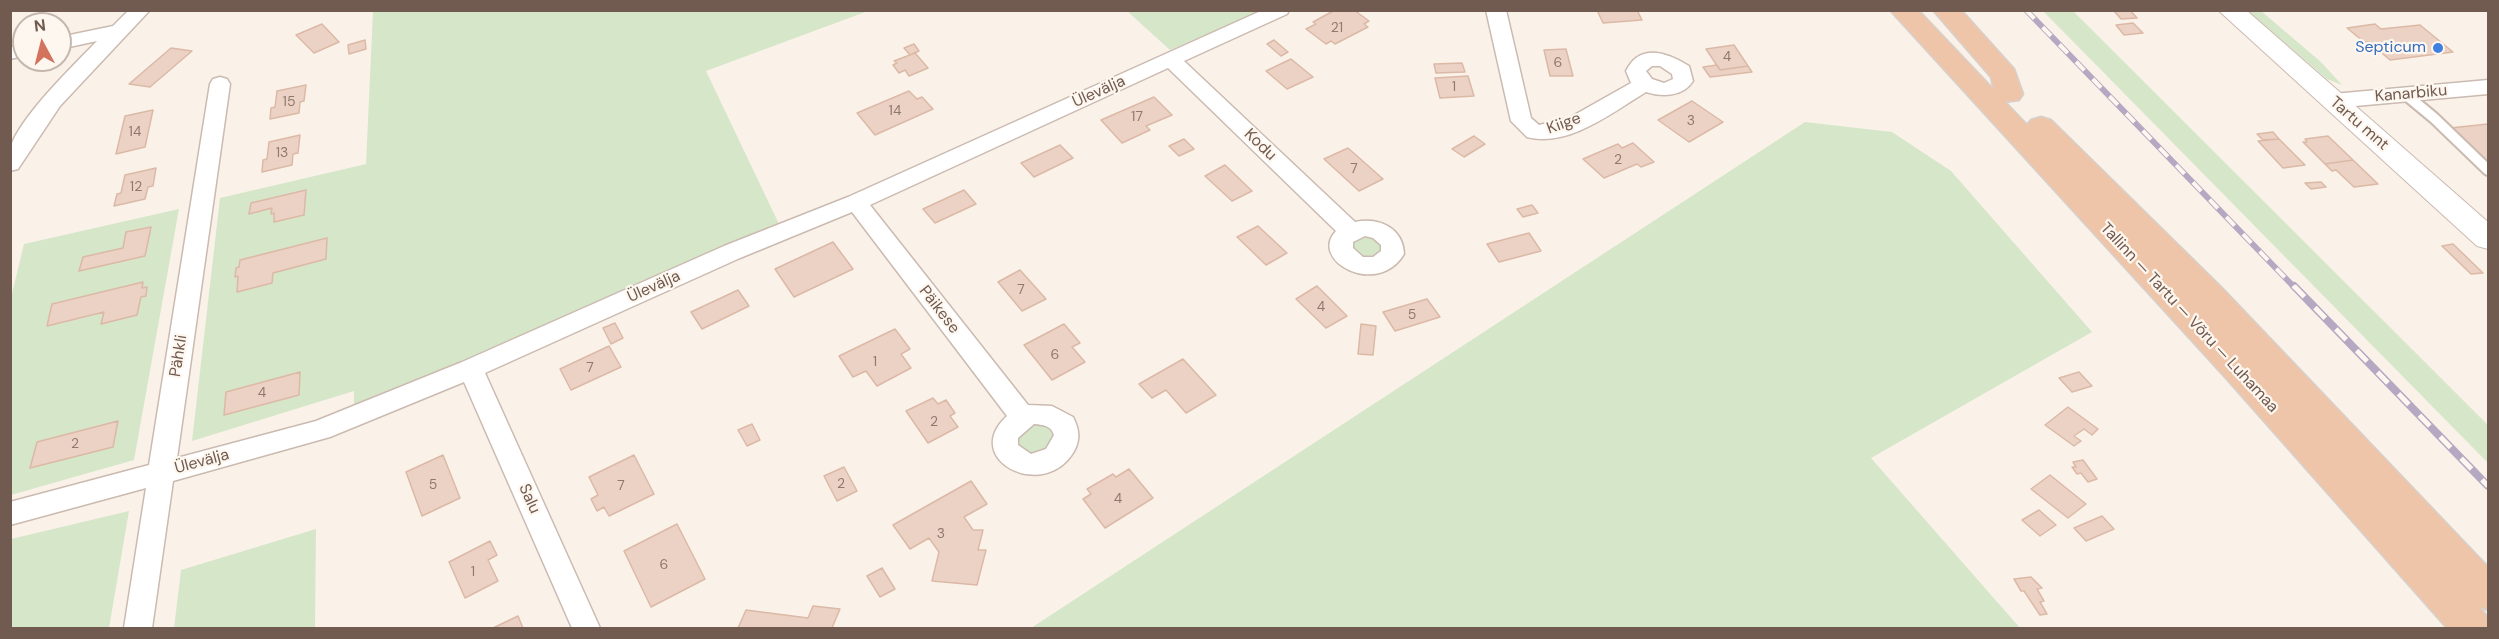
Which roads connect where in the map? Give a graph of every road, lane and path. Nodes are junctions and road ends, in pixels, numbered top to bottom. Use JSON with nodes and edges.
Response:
{"nodes":[{"id":1,"x":141,"y":10,"type":"edge"},
{"id":2,"x":1280,"y":10,"type":"edge"},
{"id":3,"x":1496,"y":10,"type":"edge"},
{"id":4,"x":1903,"y":10,"type":"edge"},
{"id":5,"x":1930,"y":10,"type":"edge"},
{"id":6,"x":1946,"y":10,"type":"edge"},
{"id":7,"x":2230,"y":10,"type":"edge"},
{"id":8,"x":119,"y":32,"type":"junction"},
{"id":9,"x":72,"y":41,"type":"edge"},
{"id":10,"x":1170,"y":59,"type":"junction"},
{"id":11,"x":220,"y":84,"type":"dead end"},
{"id":12,"x":1644,"y":84,"type":"dead end"},
{"id":13,"x":2488,"y":87,"type":"edge"},
{"id":14,"x":2008,"y":94,"type":"junction"},
{"id":15,"x":2405,"y":94,"type":"junction"},
{"id":16,"x":2333,"y":101,"type":"junction"},
{"id":17,"x":10,"y":164,"type":"edge"},
{"id":18,"x":2488,"y":170,"type":"edge"},
{"id":19,"x":856,"y":202,"type":"junction"},
{"id":20,"x":1350,"y":231,"type":"dead end"},
{"id":21,"x":2488,"y":238,"type":"edge"},
{"id":22,"x":471,"y":369,"type":"junction"},
{"id":23,"x":1022,"y":417,"type":"dead end"},
{"id":24,"x":161,"y":473,"type":"junction"},
{"id":25,"x":10,"y":514,"type":"edge"},
{"id":26,"x":2488,"y":593,"type":"edge"},
{"id":27,"x":138,"y":628,"type":"edge"},
{"id":28,"x":586,"y":628,"type":"edge"},
{"id":29,"x":2472,"y":628,"type":"edge"}],
"edges":[{"from":1,"to":8,"type":"street"},
{"from":2,"to":10,"type":"street","name":"Ülevälja"},
{"from":3,"to":12,"type":"street","name":"Kiige"},
{"from":4,"to":29,"type":"highway","name":"Tallinn — Tartu — Võru — Luhamaa"},
{"from":5,"to":14,"type":"highway","name":"Tallinn — Tartu — Võru — Luhamaa"},
{"from":6,"to":14,"type":"highway"},
{"from":7,"to":16,"type":"street","name":"Tartu mnt"},
{"from":8,"to":9,"type":"street"},
{"from":8,"to":17,"type":"street"},
{"from":10,"to":19,"type":"street","name":"Ülevälja"},
{"from":10,"to":20,"type":"street","name":"Kodu"},
{"from":11,"to":24,"type":"street","name":"Pähkli"},
{"from":13,"to":15,"type":"street","name":"Kanarbiku"},
{"from":14,"to":26,"type":"highway","name":"Tallinn — Tartu — Võru — Luhamaa"},
{"from":15,"to":16,"type":"street","name":"Kanarbiku"},
{"from":15,"to":18,"type":"lane"},
{"from":16,"to":21,"type":"street","name":"Tartu mnt"},
{"from":19,"to":22,"type":"street","name":"Ülevälja"},
{"from":19,"to":23,"type":"street","name":"Päikese"},
{"from":22,"to":24,"type":"street","name":"Ülevälja"},
{"from":22,"to":28,"type":"street","name":"Salu"},
{"from":24,"to":25,"type":"street","name":"Ülevälja"},
{"from":24,"to":27,"type":"street","name":"Pähkli"}]}
